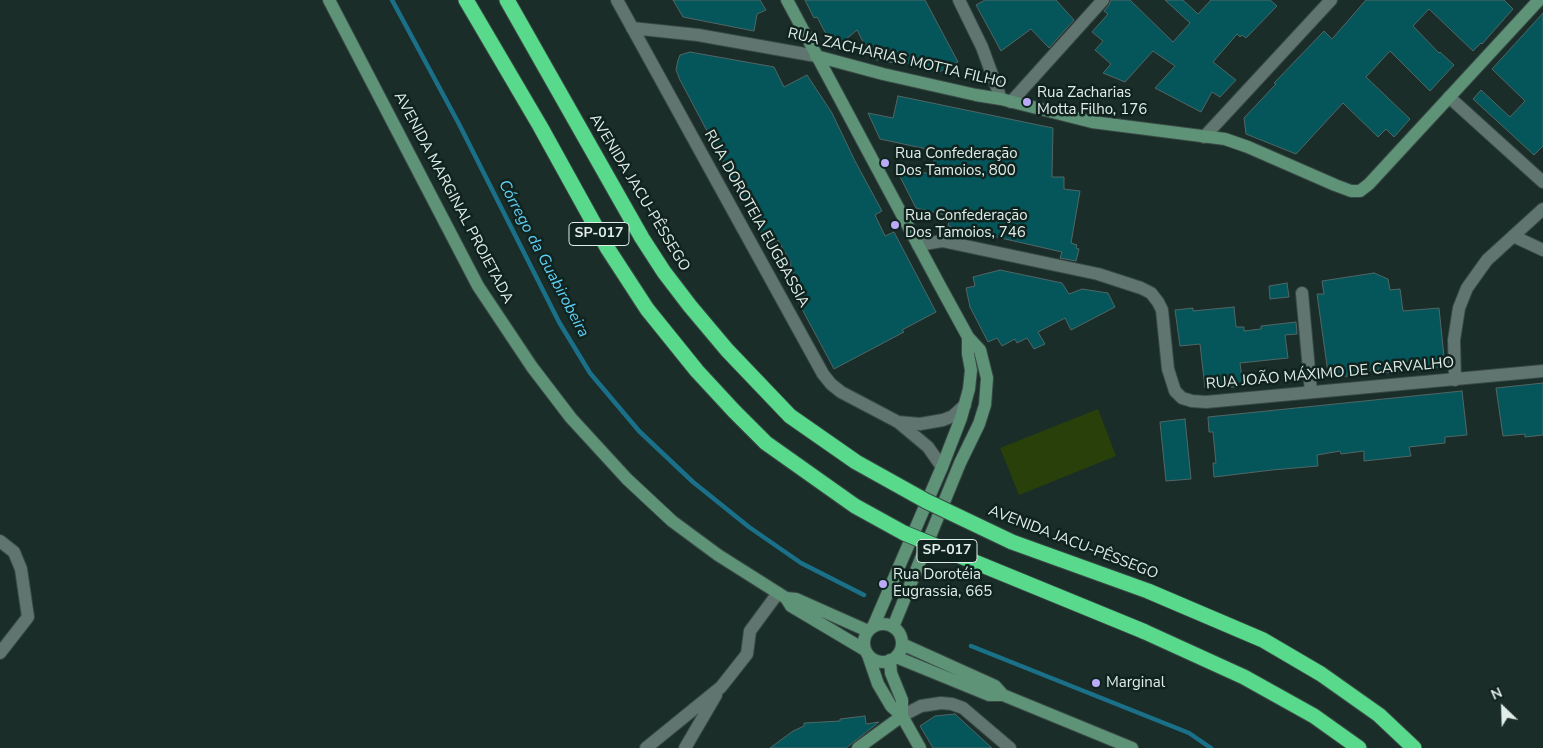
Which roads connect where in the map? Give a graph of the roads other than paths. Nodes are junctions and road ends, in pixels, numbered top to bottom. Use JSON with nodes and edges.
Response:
{"nodes":[{"id":1,"x":329,"y":0,"type":"edge"},
{"id":2,"x":466,"y":0,"type":"edge"},
{"id":3,"x":507,"y":0,"type":"edge"},
{"id":4,"x":617,"y":0,"type":"edge"},
{"id":5,"x":788,"y":0,"type":"edge"},
{"id":6,"x":959,"y":0,"type":"edge"},
{"id":7,"x":1103,"y":0,"type":"edge"},
{"id":8,"x":1331,"y":0,"type":"edge"},
{"id":9,"x":1539,"y":0,"type":"edge"},
{"id":10,"x":632,"y":28,"type":"junction"},
{"id":11,"x":816,"y":56,"type":"junction"},
{"id":12,"x":1449,"y":97,"type":"junction"},
{"id":13,"x":1006,"y":100,"type":"junction"},
{"id":14,"x":1204,"y":137,"type":"junction"},
{"id":15,"x":1543,"y":182,"type":"edge"},
{"id":16,"x":1543,"y":208,"type":"edge"},
{"id":17,"x":1513,"y":236,"type":"junction"},
{"id":18,"x":918,"y":245,"type":"junction"},
{"id":19,"x":1543,"y":250,"type":"edge"},
{"id":20,"x":1302,"y":293,"type":"dead end"},
{"id":21,"x":968,"y":337,"type":"junction"},
{"id":22,"x":1543,"y":371,"type":"edge"},
{"id":23,"x":1455,"y":380,"type":"junction"},
{"id":24,"x":1311,"y":392,"type":"junction"},
{"id":25,"x":965,"y":405,"type":"junction"},
{"id":26,"x":898,"y":422,"type":"junction"},
{"id":27,"x":942,"y":467,"type":"junction"},
{"id":28,"x":0,"y":540,"type":"edge"},
{"id":29,"x":782,"y":596,"type":"junction"},
{"id":30,"x":893,"y":627,"type":"junction"},
{"id":31,"x":871,"y":629,"type":"junction"},
{"id":32,"x":902,"y":644,"type":"junction"},
{"id":33,"x":866,"y":652,"type":"junction"},
{"id":34,"x":0,"y":653,"type":"edge"},
{"id":35,"x":893,"y":659,"type":"junction"},
{"id":36,"x":721,"y":687,"type":"junction"},
{"id":37,"x":1003,"y":695,"type":"junction"},
{"id":38,"x":902,"y":716,"type":"junction"},
{"id":39,"x":646,"y":748,"type":"edge"},
{"id":40,"x":685,"y":748,"type":"edge"},
{"id":41,"x":858,"y":748,"type":"edge"},
{"id":42,"x":920,"y":748,"type":"edge"},
{"id":43,"x":1010,"y":748,"type":"edge"},
{"id":44,"x":1132,"y":748,"type":"edge"},
{"id":45,"x":1359,"y":748,"type":"edge"},
{"id":46,"x":1414,"y":748,"type":"edge"}],
"edges":[{"from":1,"to":29,"type":"main road","name":"AVENIDA MARGINAL PROJETADA"},
{"from":2,"to":45,"type":"highway","number":"SP-017","bridge":true},
{"from":3,"to":46,"type":"highway","name":"AVENIDA JACU-PÊSSEGO","number":"SP-017","bridge":true},
{"from":4,"to":10,"type":"street","name":"RUA DOROTEIA EUGBASSIA"},
{"from":5,"to":11,"type":"main road"},
{"from":6,"to":13,"type":"street"},
{"from":7,"to":13,"type":"street"},
{"from":8,"to":14,"type":"street"},
{"from":9,"to":12,"type":"main road","name":"RUA ZACHARIAS MOTTA FILHO"},
{"from":10,"to":11,"type":"street","name":"RUA ZACHARIAS MOTTA FILHO"},
{"from":10,"to":26,"type":"street","name":"RUA DOROTEIA EUGBASSIA"},
{"from":11,"to":13,"type":"main road","name":"RUA ZACHARIAS MOTTA FILHO"},
{"from":11,"to":18,"type":"main road"},
{"from":12,"to":14,"type":"main road","name":"RUA ZACHARIAS MOTTA FILHO"},
{"from":12,"to":15,"type":"street"},
{"from":13,"to":14,"type":"main road","name":"RUA ZACHARIAS MOTTA FILHO"},
{"from":16,"to":17,"type":"street"},
{"from":17,"to":19,"type":"street"},
{"from":17,"to":23,"type":"street"},
{"from":18,"to":21,"type":"main road"},
{"from":18,"to":24,"type":"street","name":"RUA JOÃO MÁXIMO DE CARVALHO"},
{"from":20,"to":24,"type":"street"},
{"from":21,"to":25,"type":"main road"},
{"from":21,"to":30,"type":"main road"},
{"from":22,"to":23,"type":"street","name":"RUA JOÃO MÁXIMO DE CARVALHO"},
{"from":23,"to":24,"type":"street","name":"RUA JOÃO MÁXIMO DE CARVALHO"},
{"from":25,"to":26,"type":"street","name":"RUA DOROTEIA EUGBASSIA"},
{"from":25,"to":27,"type":"main road"},
{"from":26,"to":27,"type":"street","name":"RUA DOROTEIA EUGBASSIA"},
{"from":27,"to":31,"type":"main road"},
{"from":28,"to":34,"type":"street"},
{"from":29,"to":31,"type":"main road","name":"AVENIDA MARGINAL PROJETADA"},
{"from":29,"to":33,"type":"main road","name":"AVENIDA MARGINAL PROJETADA"},
{"from":29,"to":36,"type":"street"},
{"from":30,"to":31,"type":"main road"},
{"from":30,"to":32,"type":"main road"},
{"from":31,"to":33,"type":"main road"},
{"from":32,"to":35,"type":"main road"},
{"from":32,"to":37,"type":"main road"},
{"from":33,"to":35,"type":"main road"},
{"from":33,"to":38,"type":"main road"},
{"from":35,"to":37,"type":"main road"},
{"from":35,"to":38,"type":"main road"},
{"from":36,"to":39,"type":"street"},
{"from":36,"to":40,"type":"street"},
{"from":37,"to":44,"type":"main road"},
{"from":38,"to":41,"type":"main road"},
{"from":38,"to":42,"type":"main road"},
{"from":38,"to":43,"type":"street"}]}
